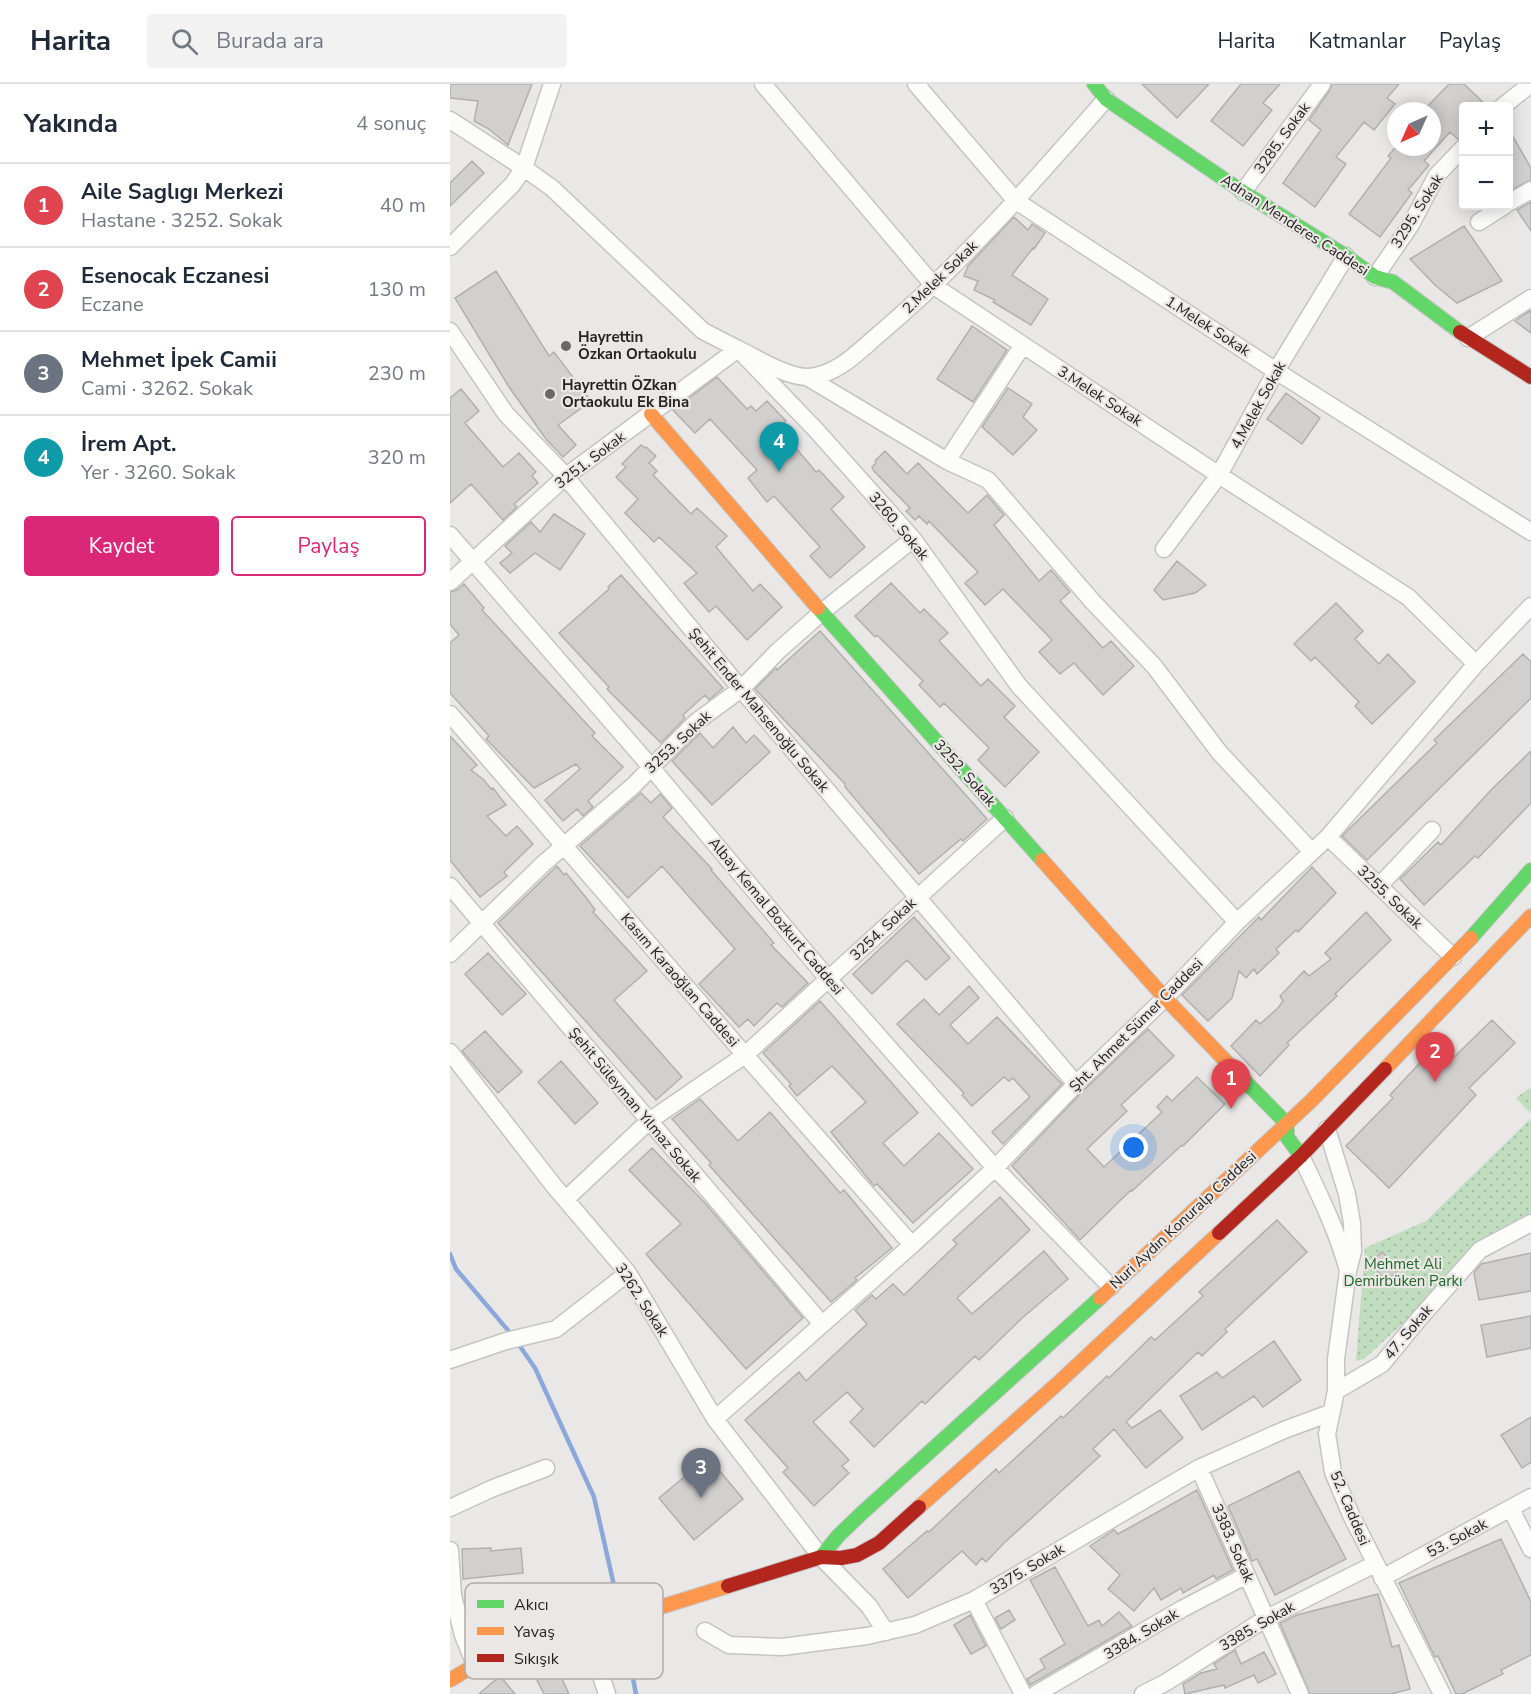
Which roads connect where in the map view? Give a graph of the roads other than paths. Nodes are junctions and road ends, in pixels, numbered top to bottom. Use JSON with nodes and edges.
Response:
{"nodes":[{"id":1,"x":552,"y":84,"type":"edge"},
{"id":2,"x":763,"y":84,"type":"edge"},
{"id":3,"x":916,"y":84,"type":"edge"},
{"id":4,"x":1094,"y":84,"type":"edge"},
{"id":5,"x":1322,"y":84,"type":"edge"},
{"id":6,"x":1531,"y":84,"type":"edge"},
{"id":7,"x":1106,"y":99,"type":"junction"},
{"id":8,"x":1508,"y":102,"type":"edge"},
{"id":9,"x":450,"y":120,"type":"edge"},
{"id":10,"x":1459,"y":152,"type":"edge"},
{"id":11,"x":525,"y":168,"type":"junction"},
{"id":12,"x":1531,"y":190,"type":"edge"},
{"id":13,"x":1243,"y":192,"type":"junction"},
{"id":14,"x":1016,"y":201,"type":"junction"},
{"id":15,"x":1513,"y":201,"type":"edge"},
{"id":16,"x":1498,"y":210,"type":"edge"},
{"id":17,"x":1479,"y":222,"type":"dead end"},
{"id":18,"x":450,"y":248,"type":"edge"},
{"id":19,"x":1346,"y":256,"type":"junction"},
{"id":20,"x":1375,"y":277,"type":"junction"},
{"id":21,"x":934,"y":286,"type":"junction"},
{"id":22,"x":1531,"y":298,"type":"edge"},
{"id":23,"x":450,"y":332,"type":"edge"},
{"id":24,"x":1468,"y":338,"type":"junction"},
{"id":25,"x":1023,"y":345,"type":"junction"},
{"id":26,"x":738,"y":349,"type":"junction"},
{"id":27,"x":1276,"y":371,"type":"junction"},
{"id":28,"x":807,"y":377,"type":"junction"},
{"id":29,"x":1531,"y":377,"type":"edge"},
{"id":30,"x":651,"y":414,"type":"junction"},
{"id":31,"x":947,"y":461,"type":"junction"},
{"id":32,"x":1219,"y":475,"type":"junction"},
{"id":33,"x":565,"y":477,"type":"junction"},
{"id":34,"x":1531,"y":532,"type":"edge"},
{"id":35,"x":450,"y":535,"type":"edge"},
{"id":36,"x":913,"y":539,"type":"junction"},
{"id":37,"x":1164,"y":549,"type":"dead end"},
{"id":38,"x":472,"y":560,"type":"junction"},
{"id":39,"x":450,"y":582,"type":"edge"},
{"id":40,"x":1531,"y":606,"type":"edge"},
{"id":41,"x":822,"y":612,"type":"junction"},
{"id":42,"x":1476,"y":664,"type":"junction"},
{"id":43,"x":741,"y":689,"type":"junction"},
{"id":44,"x":450,"y":714,"type":"edge"},
{"id":45,"x":650,"y":766,"type":"junction"},
{"id":46,"x":1005,"y":818,"type":"junction"},
{"id":47,"x":1432,"y":830,"type":"dead end"},
{"id":48,"x":1328,"y":837,"type":"junction"},
{"id":49,"x":564,"y":846,"type":"junction"},
{"id":50,"x":1312,"y":852,"type":"junction"},
{"id":51,"x":1531,"y":870,"type":"edge"},
{"id":52,"x":450,"y":886,"type":"edge"},
{"id":53,"x":1379,"y":886,"type":"junction"},
{"id":54,"x":917,"y":898,"type":"junction"},
{"id":55,"x":1531,"y":916,"type":"edge"},
{"id":56,"x":1237,"y":922,"type":"junction"},
{"id":57,"x":482,"y":924,"type":"junction"},
{"id":58,"x":450,"y":954,"type":"edge"},
{"id":59,"x":1453,"y":957,"type":"junction"},
{"id":60,"x":829,"y":980,"type":"junction"},
{"id":61,"x":1165,"y":998,"type":"junction"},
{"id":62,"x":450,"y":1052,"type":"edge"},
{"id":63,"x":745,"y":1055,"type":"junction"},
{"id":64,"x":1076,"y":1084,"type":"junction"},
{"id":65,"x":1318,"y":1116,"type":"junction"},
{"id":66,"x":649,"y":1121,"type":"junction"},
{"id":67,"x":1287,"y":1124,"type":"junction"},
{"id":68,"x":1300,"y":1156,"type":"junction"},
{"id":69,"x":995,"y":1168,"type":"junction"},
{"id":70,"x":566,"y":1199,"type":"junction"},
{"id":71,"x":1531,"y":1223,"type":"edge"},
{"id":72,"x":912,"y":1245,"type":"junction"},
{"id":73,"x":1348,"y":1271,"type":"junction"},
{"id":74,"x":628,"y":1273,"type":"junction"},
{"id":75,"x":1110,"y":1288,"type":"junction"},
{"id":76,"x":1139,"y":1295,"type":"junction"},
{"id":77,"x":1113,"y":1318,"type":"junction"},
{"id":78,"x":821,"y":1323,"type":"junction"},
{"id":79,"x":450,"y":1360,"type":"edge"},
{"id":80,"x":1336,"y":1391,"type":"junction"},
{"id":81,"x":1330,"y":1413,"type":"junction"},
{"id":82,"x":715,"y":1419,"type":"junction"},
{"id":83,"x":546,"y":1468,"type":"dead end"},
{"id":84,"x":1199,"y":1468,"type":"junction"},
{"id":85,"x":1531,"y":1497,"type":"edge"},
{"id":86,"x":450,"y":1508,"type":"edge"},
{"id":87,"x":1511,"y":1509,"type":"junction"},
{"id":88,"x":450,"y":1550,"type":"edge"},
{"id":89,"x":1531,"y":1550,"type":"edge"},
{"id":90,"x":821,"y":1557,"type":"junction"},
{"id":91,"x":1379,"y":1571,"type":"junction"},
{"id":92,"x":1247,"y":1575,"type":"junction"},
{"id":93,"x":452,"y":1597,"type":"edge"},
{"id":94,"x":974,"y":1600,"type":"junction"},
{"id":95,"x":663,"y":1607,"type":"edge"},
{"id":96,"x":1265,"y":1619,"type":"junction"},
{"id":97,"x":705,"y":1631,"type":"dead end"},
{"id":98,"x":886,"y":1632,"type":"junction"},
{"id":99,"x":465,"y":1642,"type":"edge"},
{"id":100,"x":465,"y":1671,"type":"edge"},
{"id":101,"x":602,"y":1679,"type":"edge"},
{"id":102,"x":450,"y":1680,"type":"edge"},
{"id":103,"x":1166,"y":1689,"type":"edge"},
{"id":104,"x":607,"y":1694,"type":"edge"},
{"id":105,"x":1023,"y":1694,"type":"edge"},
{"id":106,"x":1035,"y":1694,"type":"edge"},
{"id":107,"x":1143,"y":1694,"type":"edge"},
{"id":108,"x":1300,"y":1694,"type":"edge"},
{"id":109,"x":1442,"y":1694,"type":"edge"}],
"edges":[{"from":1,"to":11,"type":"street"},
{"from":2,"to":21,"type":"street","name":"3.Melek Sokak"},
{"from":3,"to":14,"type":"street","name":"1.Melek Sokak"},
{"from":4,"to":7,"type":"street","name":"Adnan Menderes Caddesi"},
{"from":5,"to":13,"type":"street","name":"3285. Sokak"},
{"from":6,"to":8,"type":"street"},
{"from":7,"to":13,"type":"street","name":"Adnan Menderes Caddesi"},
{"from":7,"to":14,"type":"street","name":"2.Melek Sokak"},
{"from":9,"to":11,"type":"street","name":"3260. Sokak"},
{"from":10,"to":20,"type":"street","name":"3295. Sokak"},
{"from":11,"to":18,"type":"street"},
{"from":11,"to":26,"type":"street","name":"3260. Sokak"},
{"from":12,"to":15,"type":"street"},
{"from":13,"to":19,"type":"street","name":"Adnan Menderes Caddesi"},
{"from":14,"to":21,"type":"street","name":"2.Melek Sokak"},
{"from":14,"to":27,"type":"street","name":"1.Melek Sokak"},
{"from":16,"to":17,"type":"street"},
{"from":19,"to":20,"type":"street","name":"Adnan Menderes Caddesi"},
{"from":19,"to":27,"type":"street","name":"4.Melek Sokak"},
{"from":20,"to":24,"type":"street","name":"Adnan Menderes Caddesi"},
{"from":21,"to":25,"type":"street","name":"3.Melek Sokak"},
{"from":21,"to":28,"type":"street","name":"2.Melek Sokak"},
{"from":22,"to":24,"type":"street"},
{"from":23,"to":33,"type":"street","name":"Şehit Ender Mahsenoğlu Sokak"},
{"from":24,"to":29,"type":"street","name":"Adnan Menderes Caddesi"},
{"from":25,"to":31,"type":"street"},
{"from":25,"to":32,"type":"street","name":"3.Melek Sokak"},
{"from":26,"to":28,"type":"street"},
{"from":26,"to":30,"type":"street","name":"3251. Sokak"},
{"from":26,"to":36,"type":"street","name":"3260. Sokak"},
{"from":27,"to":32,"type":"street","name":"4.Melek Sokak"},
{"from":27,"to":34,"type":"street","name":"1.Melek Sokak"},
{"from":28,"to":31,"type":"street"},
{"from":30,"to":33,"type":"street","name":"3251. Sokak"},
{"from":30,"to":41,"type":"street","name":"3252. Sokak"},
{"from":31,"to":50,"type":"street"},
{"from":32,"to":37,"type":"street","name":"4.Melek Sokak"},
{"from":32,"to":42,"type":"street","name":"3.Melek Sokak"},
{"from":33,"to":38,"type":"street","name":"3251. Sokak"},
{"from":33,"to":43,"type":"street","name":"Şehit Ender Mahsenoğlu Sokak"},
{"from":35,"to":38,"type":"street","name":"Albay Kemal Bozkurt Caddesi"},
{"from":36,"to":41,"type":"street","name":"3253. Sokak"},
{"from":36,"to":56,"type":"street","name":"3260. Sokak"},
{"from":38,"to":39,"type":"street","name":"3251. Sokak"},
{"from":38,"to":45,"type":"street","name":"Albay Kemal Bozkurt Caddesi"},
{"from":40,"to":42,"type":"street","name":"Şht. Ahmet Sümer Caddesi"},
{"from":41,"to":43,"type":"street","name":"3253. Sokak"},
{"from":41,"to":46,"type":"street","name":"3252. Sokak"},
{"from":42,"to":48,"type":"street","name":"Şht. Ahmet Sümer Caddesi"},
{"from":43,"to":45,"type":"street","name":"3253. Sokak"},
{"from":43,"to":54,"type":"street","name":"Şehit Ender Mahsenoğlu Sokak"},
{"from":44,"to":49,"type":"street","name":"Kasım Karaoğlan Caddesi"},
{"from":45,"to":49,"type":"street","name":"3253. Sokak"},
{"from":45,"to":60,"type":"street","name":"Albay Kemal Bozkurt Caddesi"},
{"from":46,"to":54,"type":"street","name":"3254. Sokak"},
{"from":46,"to":61,"type":"street","name":"3252. Sokak"},
{"from":47,"to":53,"type":"street"},
{"from":48,"to":50,"type":"street","name":"Şht. Ahmet Sümer Caddesi"},
{"from":48,"to":53,"type":"street","name":"3255. Sokak"},
{"from":49,"to":57,"type":"street","name":"3253. Sokak"},
{"from":49,"to":63,"type":"street","name":"Kasım Karaoğlan Caddesi"},
{"from":50,"to":56,"type":"street","name":"Şht. Ahmet Sümer Caddesi"},
{"from":51,"to":59,"type":"street","name":"Nuri Aydın Konuralp Caddesi"},
{"from":52,"to":57,"type":"street","name":"Şehit Süleyman Yılmaz Sokak"},
{"from":53,"to":59,"type":"street","name":"3255. Sokak"},
{"from":54,"to":60,"type":"street","name":"3254. Sokak"},
{"from":54,"to":64,"type":"street","name":"Şehit Ender Mahsenoğlu Sokak"},
{"from":55,"to":65,"type":"street","name":"Nuri Aydın Konuralp Caddesi"},
{"from":56,"to":61,"type":"street","name":"Şht. Ahmet Sümer Caddesi"},
{"from":57,"to":58,"type":"street","name":"3253. Sokak"},
{"from":57,"to":66,"type":"street","name":"Şehit Süleyman Yılmaz Sokak"},
{"from":59,"to":65,"type":"street","name":"Nuri Aydın Konuralp Caddesi"},
{"from":60,"to":63,"type":"street","name":"3254. Sokak"},
{"from":60,"to":69,"type":"street","name":"Albay Kemal Bozkurt Caddesi"},
{"from":61,"to":64,"type":"street","name":"Şht. Ahmet Sümer Caddesi"},
{"from":61,"to":67,"type":"street","name":"3252. Sokak"},
{"from":62,"to":70,"type":"street","name":"3262. Sokak"},
{"from":63,"to":66,"type":"street","name":"3254. Sokak"},
{"from":63,"to":72,"type":"street","name":"Kasım Karaoğlan Caddesi"},
{"from":64,"to":69,"type":"street","name":"Şht. Ahmet Sümer Caddesi"},
{"from":65,"to":67,"type":"street","name":"Nuri Aydın Konuralp Caddesi"},
{"from":65,"to":68,"type":"street","name":"Nuri Aydın Konuralp Caddesi"},
{"from":65,"to":73,"type":"street","name":"52. Caddesi"},
{"from":66,"to":70,"type":"street","name":"3254. Sokak"},
{"from":66,"to":78,"type":"street","name":"Şehit Süleyman Yılmaz Sokak"},
{"from":67,"to":68,"type":"street"},
{"from":67,"to":75,"type":"street","name":"Nuri Aydın Konuralp Caddesi"},
{"from":68,"to":73,"type":"street","name":"52. Caddesi"},
{"from":68,"to":76,"type":"street","name":"Nuri Aydın Konuralp Caddesi"},
{"from":69,"to":72,"type":"street","name":"Şht. Ahmet Sümer Caddesi"},
{"from":69,"to":75,"type":"street","name":"Albay Kemal Bozkurt Caddesi"},
{"from":70,"to":74,"type":"street","name":"3262. Sokak"},
{"from":71,"to":80,"type":"street","name":"47. Sokak"},
{"from":72,"to":78,"type":"street","name":"Şht. Ahmet Sümer Caddesi"},
{"from":73,"to":80,"type":"street","name":"52. Caddesi"},
{"from":74,"to":79,"type":"street"},
{"from":74,"to":82,"type":"street","name":"3262. Sokak"},
{"from":75,"to":76,"type":"street"},
{"from":75,"to":77,"type":"street"},
{"from":75,"to":90,"type":"street","name":"Nuri Aydın Konuralp Caddesi"},
{"from":76,"to":77,"type":"street","name":"Nuri Aydın Konuralp Caddesi"},
{"from":77,"to":90,"type":"street","name":"Nuri Aydın Konuralp Caddesi"},
{"from":78,"to":82,"type":"street","name":"Şht. Ahmet Sümer Caddesi"},
{"from":80,"to":81,"type":"street","name":"52. Caddesi"},
{"from":81,"to":84,"type":"street","name":"3375. Sokak"},
{"from":81,"to":91,"type":"street","name":"52. Caddesi"},
{"from":82,"to":90,"type":"street","name":"3262. Sokak"},
{"from":83,"to":86,"type":"street"},
{"from":84,"to":92,"type":"street","name":"3383. Sokak"},
{"from":84,"to":94,"type":"street","name":"3375. Sokak"},
{"from":85,"to":87,"type":"street","name":"53. Sokak"},
{"from":87,"to":89,"type":"street"},
{"from":87,"to":91,"type":"street","name":"53. Sokak"},
{"from":88,"to":93,"type":"street"},
{"from":90,"to":95,"type":"street","name":"Nuri Aydın Konuralp Caddesi"},
{"from":90,"to":98,"type":"street","name":"3262. Sokak"},
{"from":91,"to":96,"type":"street","name":"3385. Sokak"},
{"from":91,"to":109,"type":"street","name":"52. Caddesi"},
{"from":92,"to":96,"type":"street","name":"3383. Sokak"},
{"from":92,"to":106,"type":"street","name":"3384. Sokak"},
{"from":93,"to":99,"type":"street"},
{"from":94,"to":98,"type":"street","name":"3375. Sokak"},
{"from":94,"to":105,"type":"street"},
{"from":96,"to":103,"type":"street","name":"3385. Sokak"},
{"from":96,"to":108,"type":"street","name":"3383. Sokak"},
{"from":97,"to":98,"type":"street","name":"3375. Sokak"},
{"from":100,"to":102,"type":"street","name":"Nuri Aydın Konuralp Caddesi"},
{"from":101,"to":104,"type":"street"},
{"from":103,"to":107,"type":"street","name":"3385. Sokak"}]}
